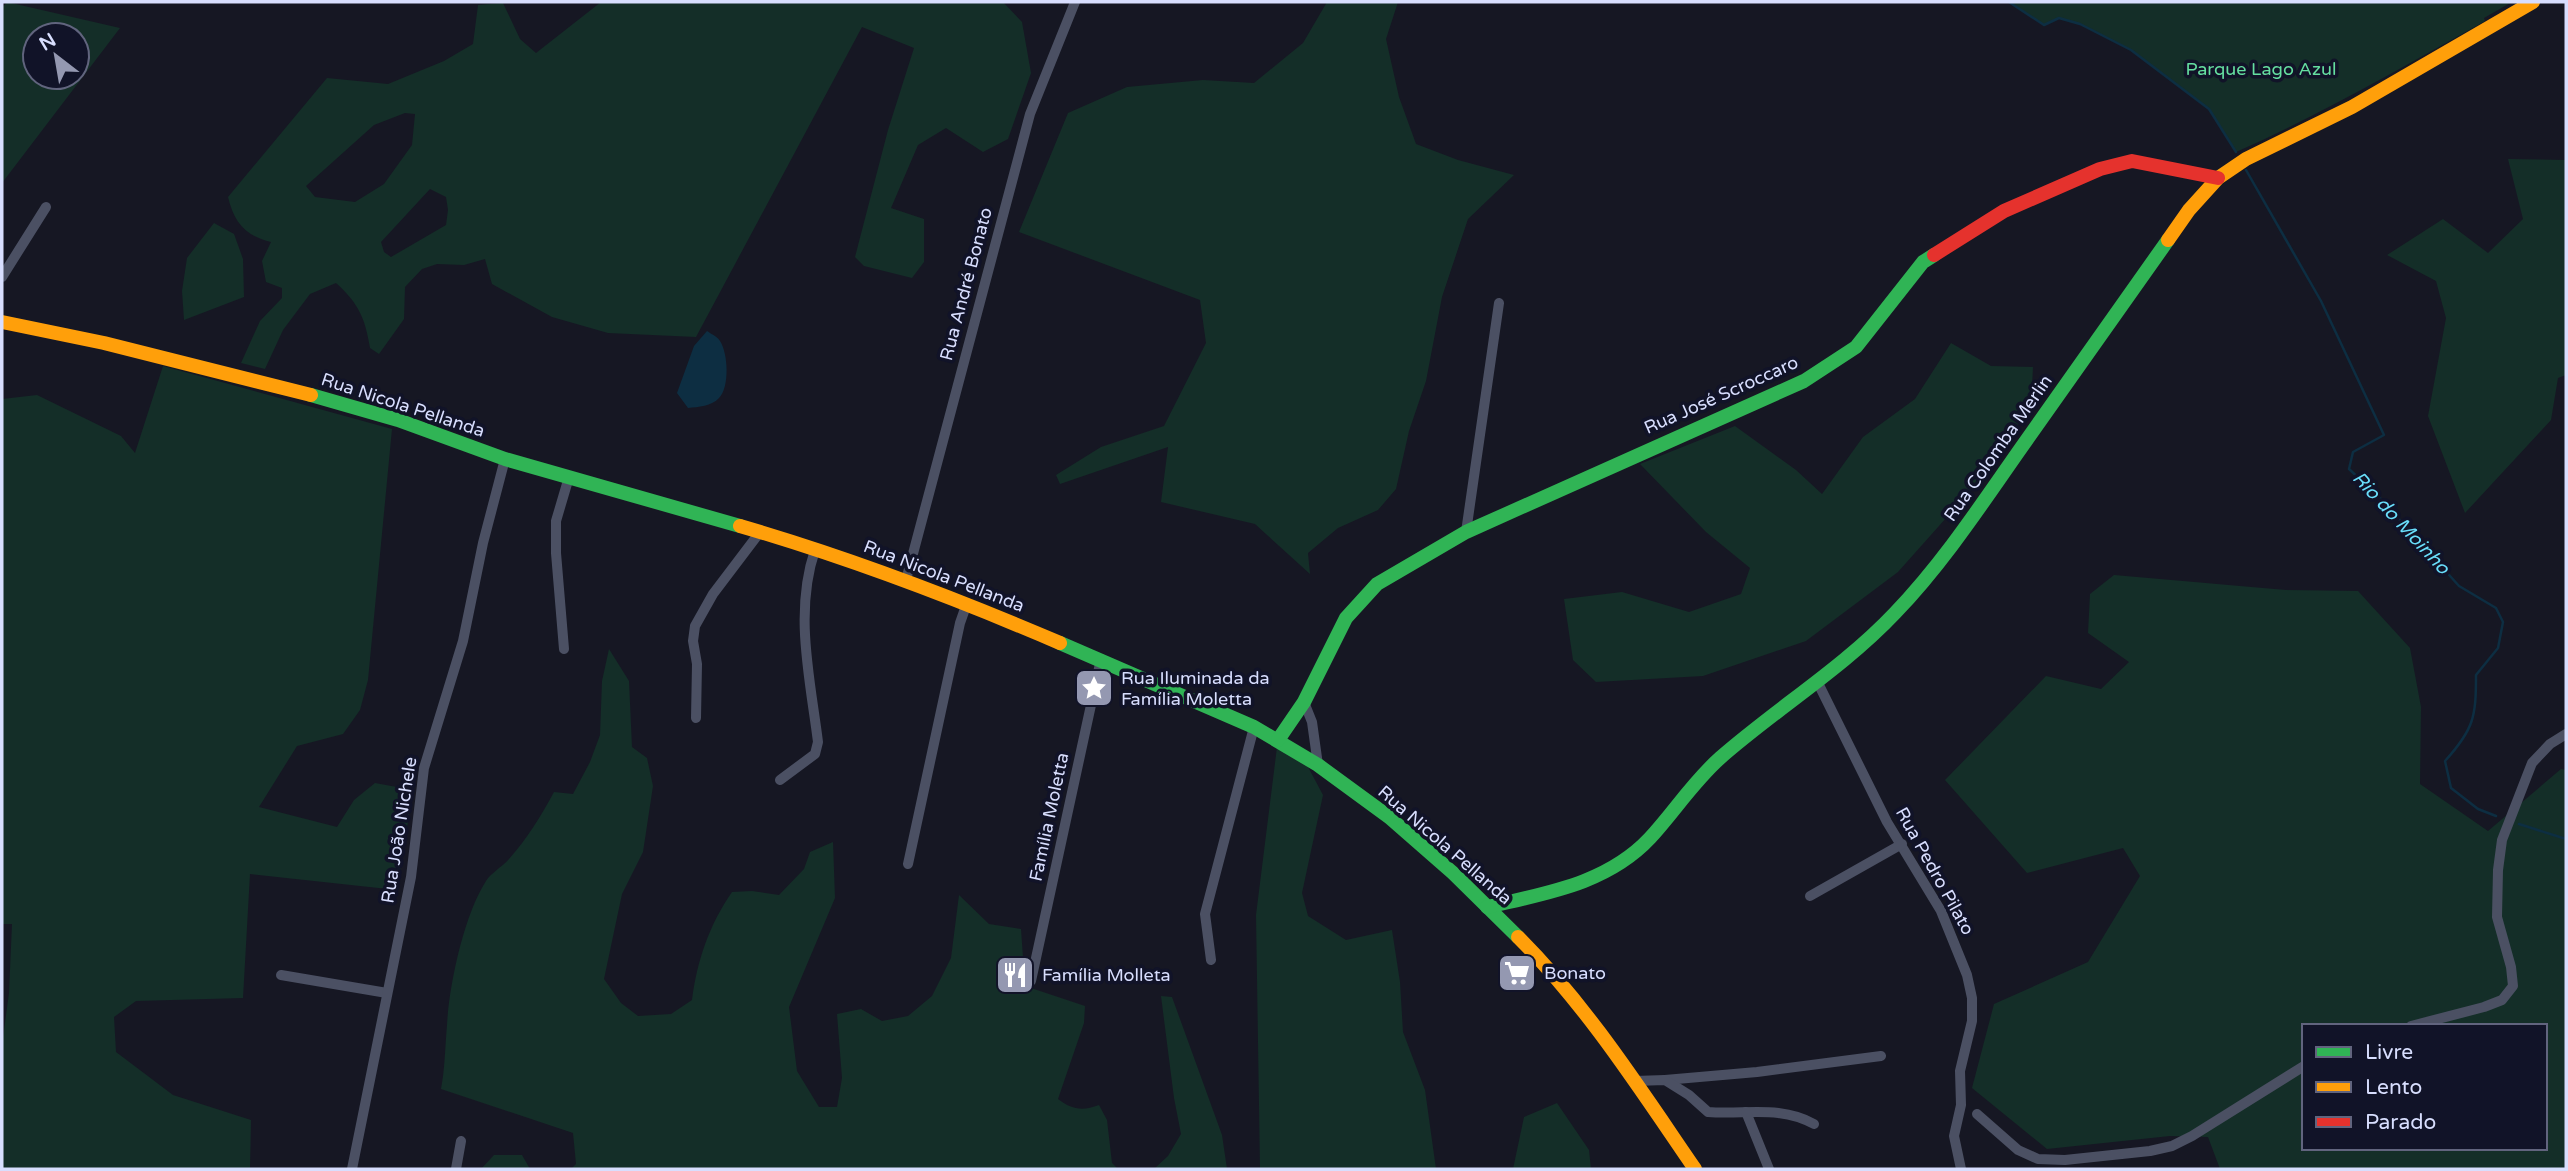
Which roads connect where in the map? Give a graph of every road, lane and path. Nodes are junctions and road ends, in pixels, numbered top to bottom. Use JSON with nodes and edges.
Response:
{"nodes":[{"id":1,"x":1075,"y":2,"type":"edge"},
{"id":2,"x":2533,"y":2,"type":"edge"},
{"id":3,"x":2218,"y":178,"type":"junction"},
{"id":4,"x":46,"y":207,"type":"dead end"},
{"id":5,"x":2,"y":277,"type":"edge"},
{"id":6,"x":1499,"y":303,"type":"dead end"},
{"id":7,"x":2,"y":322,"type":"edge"},
{"id":8,"x":505,"y":459,"type":"junction"},
{"id":9,"x":569,"y":477,"type":"junction"},
{"id":10,"x":760,"y":532,"type":"junction"},
{"id":11,"x":1466,"y":532,"type":"junction"},
{"id":12,"x":814,"y":550,"type":"junction"},
{"id":13,"x":906,"y":580,"type":"junction"},
{"id":14,"x":967,"y":603,"type":"junction"},
{"id":15,"x":564,"y":649,"type":"dead end"},
{"id":16,"x":1101,"y":660,"type":"junction"},
{"id":17,"x":1818,"y":683,"type":"junction"},
{"id":18,"x":1304,"y":702,"type":"junction"},
{"id":19,"x":696,"y":718,"type":"dead end"},
{"id":20,"x":1254,"y":727,"type":"junction"},
{"id":21,"x":2566,"y":734,"type":"edge"},
{"id":22,"x":1278,"y":740,"type":"junction"},
{"id":23,"x":1318,"y":765,"type":"junction"},
{"id":24,"x":780,"y":780,"type":"dead end"},
{"id":25,"x":1902,"y":844,"type":"junction"},
{"id":26,"x":908,"y":864,"type":"dead end"},
{"id":27,"x":1810,"y":896,"type":"dead end"},
{"id":28,"x":1487,"y":906,"type":"junction"},
{"id":29,"x":1211,"y":960,"type":"dead end"},
{"id":30,"x":281,"y":975,"type":"dead end"},
{"id":31,"x":1031,"y":981,"type":"dead end"},
{"id":32,"x":387,"y":993,"type":"junction"},
{"id":33,"x":2419,"y":1024,"type":"edge"},
{"id":34,"x":1881,"y":1056,"type":"dead end"},
{"id":35,"x":2302,"y":1067,"type":"edge"},
{"id":36,"x":1665,"y":1080,"type":"junction"},
{"id":37,"x":1634,"y":1081,"type":"junction"},
{"id":38,"x":1746,"y":1112,"type":"junction"},
{"id":39,"x":1977,"y":1114,"type":"dead end"},
{"id":40,"x":1814,"y":1124,"type":"dead end"},
{"id":41,"x":461,"y":1141,"type":"dead end"},
{"id":42,"x":352,"y":1169,"type":"edge"},
{"id":43,"x":456,"y":1169,"type":"edge"},
{"id":44,"x":1695,"y":1169,"type":"edge"},
{"id":45,"x":1769,"y":1169,"type":"edge"},
{"id":46,"x":1961,"y":1169,"type":"edge"}],
"edges":[{"from":1,"to":13,"type":"street","name":"Rua André Bonato"},
{"from":2,"to":3,"type":"street","name":"Rua Colomba Merlin"},
{"from":3,"to":11,"type":"street","name":"Rua José Scroccaro"},
{"from":3,"to":17,"type":"street","name":"Rua Colomba Merlin"},
{"from":4,"to":5,"type":"street"},
{"from":6,"to":11,"type":"street"},
{"from":7,"to":8,"type":"street","name":"Rua Nicola Pellanda"},
{"from":8,"to":9,"type":"street","name":"Rua Nicola Pellanda"},
{"from":8,"to":32,"type":"street","name":"Rua João Nichele"},
{"from":9,"to":10,"type":"street","name":"Rua Nicola Pellanda"},
{"from":9,"to":15,"type":"street"},
{"from":10,"to":12,"type":"street","name":"Rua Nicola Pellanda"},
{"from":10,"to":19,"type":"street"},
{"from":11,"to":18,"type":"street","name":"Rua José Scroccaro"},
{"from":12,"to":13,"type":"street","name":"Rua Nicola Pellanda"},
{"from":12,"to":24,"type":"street"},
{"from":13,"to":14,"type":"street","name":"Rua Nicola Pellanda"},
{"from":14,"to":16,"type":"street","name":"Rua Nicola Pellanda"},
{"from":14,"to":26,"type":"street"},
{"from":16,"to":20,"type":"street","name":"Rua Nicola Pellanda"},
{"from":16,"to":31,"type":"street","name":"Família Moletta"},
{"from":17,"to":25,"type":"street","name":"Rua Pedro Pilato"},
{"from":17,"to":28,"type":"street","name":"Rua Colomba Merlin"},
{"from":18,"to":22,"type":"street","name":"Rua José Scroccaro"},
{"from":18,"to":23,"type":"street"},
{"from":20,"to":22,"type":"street","name":"Rua Nicola Pellanda"},
{"from":20,"to":29,"type":"street"},
{"from":21,"to":33,"type":"street"},
{"from":22,"to":23,"type":"street","name":"Rua Nicola Pellanda"},
{"from":23,"to":28,"type":"street","name":"Rua Nicola Pellanda"},
{"from":25,"to":27,"type":"street"},
{"from":25,"to":46,"type":"street","name":"Rua Pedro Pilato"},
{"from":28,"to":37,"type":"street","name":"Rua Nicola Pellanda"},
{"from":30,"to":32,"type":"street"},
{"from":32,"to":42,"type":"street","name":"Rua João Nichele"},
{"from":34,"to":36,"type":"street"},
{"from":35,"to":39,"type":"street"},
{"from":36,"to":37,"type":"street"},
{"from":36,"to":38,"type":"street"},
{"from":37,"to":44,"type":"street","name":"Rua Nicola Pellanda"},
{"from":38,"to":40,"type":"street"},
{"from":38,"to":45,"type":"street"},
{"from":41,"to":43,"type":"street"}]}
